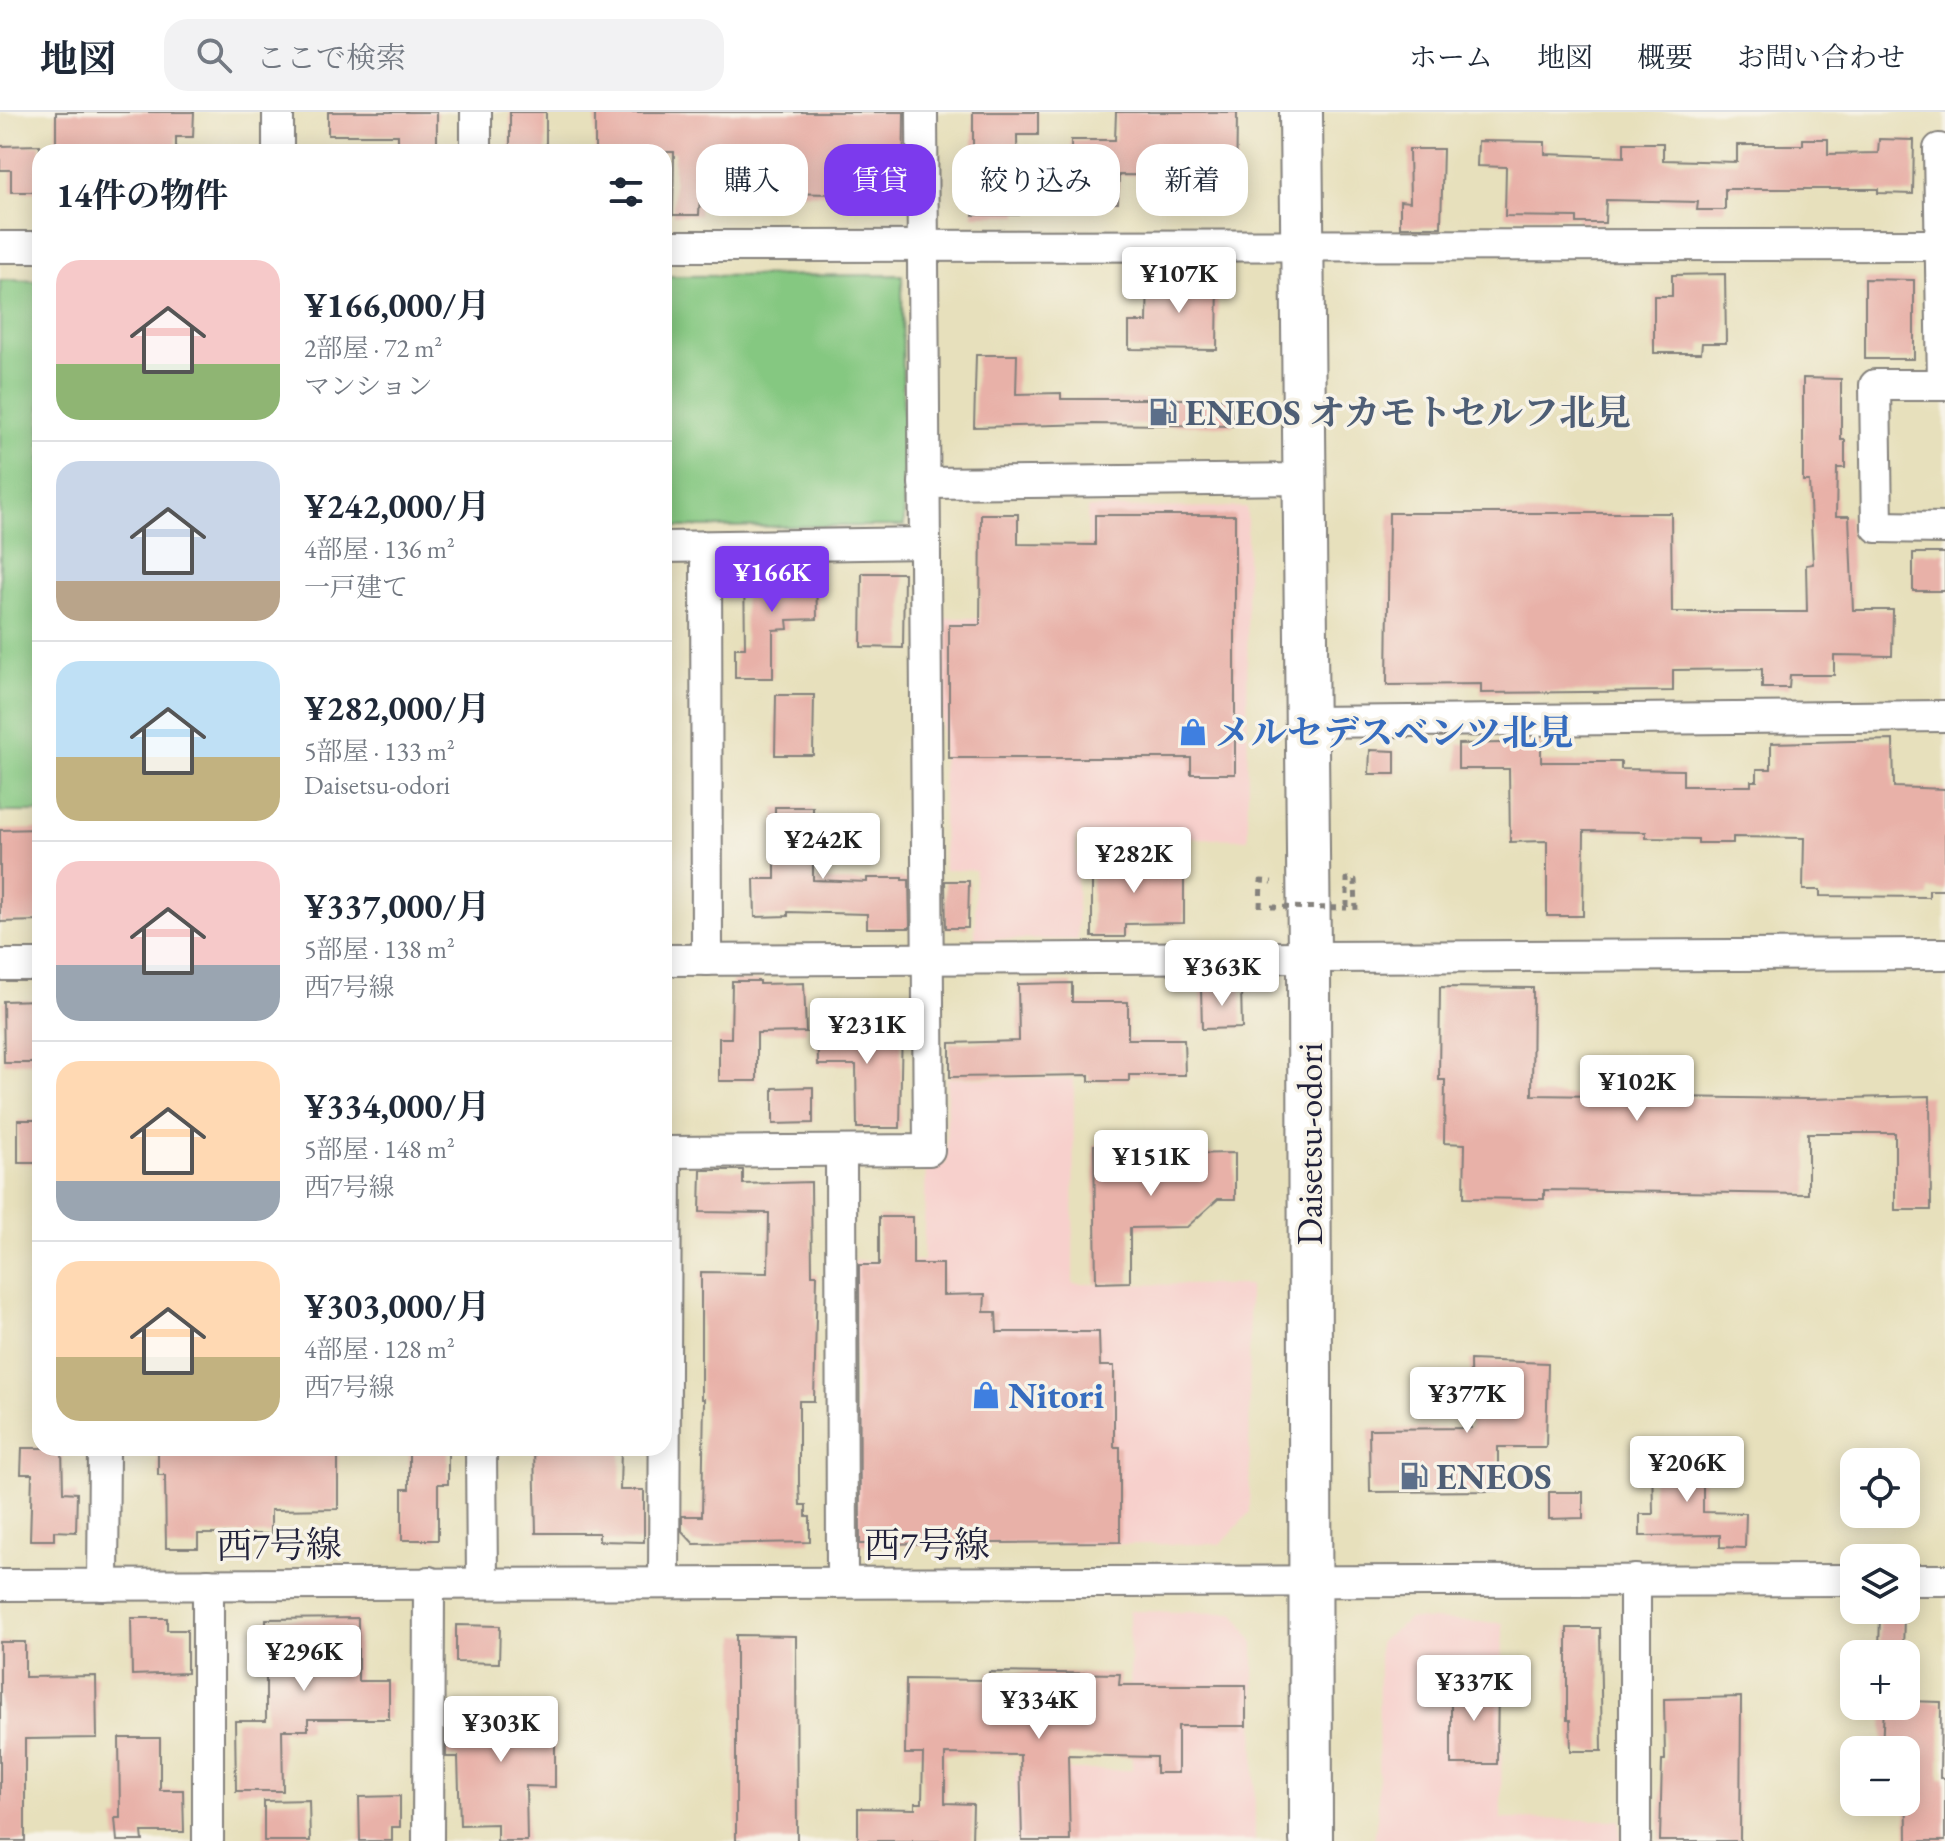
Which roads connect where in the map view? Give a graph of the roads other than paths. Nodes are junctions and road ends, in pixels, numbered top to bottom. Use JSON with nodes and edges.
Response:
{"nodes":[{"id":1,"x":278,"y":112,"type":"edge"},
{"id":2,"x":476,"y":112,"type":"edge"},
{"id":3,"x":922,"y":112,"type":"edge"},
{"id":4,"x":1301,"y":112,"type":"edge"},
{"id":5,"x":278,"y":144,"type":"edge"},
{"id":6,"x":476,"y":144,"type":"edge"},
{"id":7,"x":1939,"y":149,"type":"dead end"},
{"id":8,"x":1303,"y":245,"type":"junction"},
{"id":9,"x":1942,"y":245,"type":"edge"},
{"id":10,"x":672,"y":246,"type":"edge"},
{"id":11,"x":0,"y":247,"type":"edge"},
{"id":12,"x":32,"y":247,"type":"edge"},
{"id":13,"x":921,"y":247,"type":"junction"},
{"id":14,"x":1944,"y":385,"type":"edge"},
{"id":15,"x":1304,"y":479,"type":"junction"},
{"id":16,"x":924,"y":483,"type":"junction"},
{"id":17,"x":1945,"y":528,"type":"edge"},
{"id":18,"x":925,"y":543,"type":"junction"},
{"id":19,"x":672,"y":547,"type":"edge"},
{"id":20,"x":706,"y":547,"type":"junction"},
{"id":21,"x":1945,"y":716,"type":"edge"},
{"id":22,"x":1308,"y":722,"type":"junction"},
{"id":23,"x":1945,"y":954,"type":"edge"},
{"id":24,"x":1309,"y":956,"type":"junction"},
{"id":25,"x":926,"y":957,"type":"junction"},
{"id":26,"x":672,"y":960,"type":"edge"},
{"id":27,"x":707,"y":960,"type":"junction"},
{"id":28,"x":0,"y":965,"type":"edge"},
{"id":29,"x":32,"y":965,"type":"edge"},
{"id":30,"x":672,"y":1152,"type":"edge"},
{"id":31,"x":841,"y":1152,"type":"junction"},
{"id":32,"x":104,"y":1456,"type":"edge"},
{"id":33,"x":481,"y":1456,"type":"edge"},
{"id":34,"x":664,"y":1456,"type":"edge"},
{"id":35,"x":1309,"y":1580,"type":"junction"},
{"id":36,"x":1635,"y":1580,"type":"junction"},
{"id":37,"x":1840,"y":1580,"type":"edge"},
{"id":38,"x":1920,"y":1580,"type":"edge"},
{"id":39,"x":1945,"y":1580,"type":"edge"},
{"id":40,"x":429,"y":1582,"type":"junction"},
{"id":41,"x":482,"y":1582,"type":"junction"},
{"id":42,"x":664,"y":1582,"type":"junction"},
{"id":43,"x":842,"y":1582,"type":"junction"},
{"id":44,"x":208,"y":1584,"type":"junction"},
{"id":45,"x":0,"y":1585,"type":"edge"},
{"id":46,"x":103,"y":1585,"type":"junction"},
{"id":47,"x":208,"y":1841,"type":"edge"},
{"id":48,"x":428,"y":1841,"type":"edge"},
{"id":49,"x":1311,"y":1841,"type":"edge"},
{"id":50,"x":1635,"y":1841,"type":"edge"}],
"edges":[{"from":1,"to":5,"type":"street"},
{"from":2,"to":6,"type":"street"},
{"from":3,"to":13,"type":"street"},
{"from":4,"to":8,"type":"highway","name":"Daisetsu-odori"},
{"from":7,"to":9,"type":"street"},
{"from":8,"to":9,"type":"street"},
{"from":8,"to":13,"type":"street"},
{"from":8,"to":15,"type":"highway","name":"Daisetsu-odori"},
{"from":9,"to":14,"type":"street"},
{"from":10,"to":13,"type":"street"},
{"from":11,"to":12,"type":"street"},
{"from":13,"to":16,"type":"street"},
{"from":14,"to":17,"type":"street"},
{"from":15,"to":16,"type":"street"},
{"from":15,"to":22,"type":"highway","name":"Daisetsu-odori"},
{"from":16,"to":18,"type":"street"},
{"from":18,"to":20,"type":"street"},
{"from":18,"to":25,"type":"street"},
{"from":19,"to":20,"type":"street"},
{"from":20,"to":27,"type":"street"},
{"from":21,"to":22,"type":"street"},
{"from":22,"to":24,"type":"highway","name":"Daisetsu-odori"},
{"from":23,"to":24,"type":"street"},
{"from":24,"to":25,"type":"street"},
{"from":24,"to":35,"type":"highway","name":"Daisetsu-odori"},
{"from":25,"to":27,"type":"street"},
{"from":25,"to":31,"type":"street"},
{"from":26,"to":27,"type":"street"},
{"from":28,"to":29,"type":"street"},
{"from":30,"to":31,"type":"street"},
{"from":31,"to":43,"type":"street"},
{"from":32,"to":46,"type":"street"},
{"from":33,"to":41,"type":"street"},
{"from":34,"to":42,"type":"street"},
{"from":35,"to":36,"type":"street","name":"西7号線"},
{"from":35,"to":43,"type":"street","name":"西7号線"},
{"from":35,"to":49,"type":"highway","name":"Daisetsu-odori"},
{"from":36,"to":37,"type":"street","name":"西7号線"},
{"from":36,"to":50,"type":"street"},
{"from":38,"to":39,"type":"street"},
{"from":40,"to":41,"type":"street","name":"西7号線"},
{"from":40,"to":44,"type":"street","name":"西7号線"},
{"from":40,"to":48,"type":"street"},
{"from":41,"to":42,"type":"street","name":"西7号線"},
{"from":42,"to":43,"type":"street","name":"西7号線"},
{"from":44,"to":46,"type":"street","name":"西7号線"},
{"from":44,"to":47,"type":"street"},
{"from":45,"to":46,"type":"street","name":"西7号線"}]}
